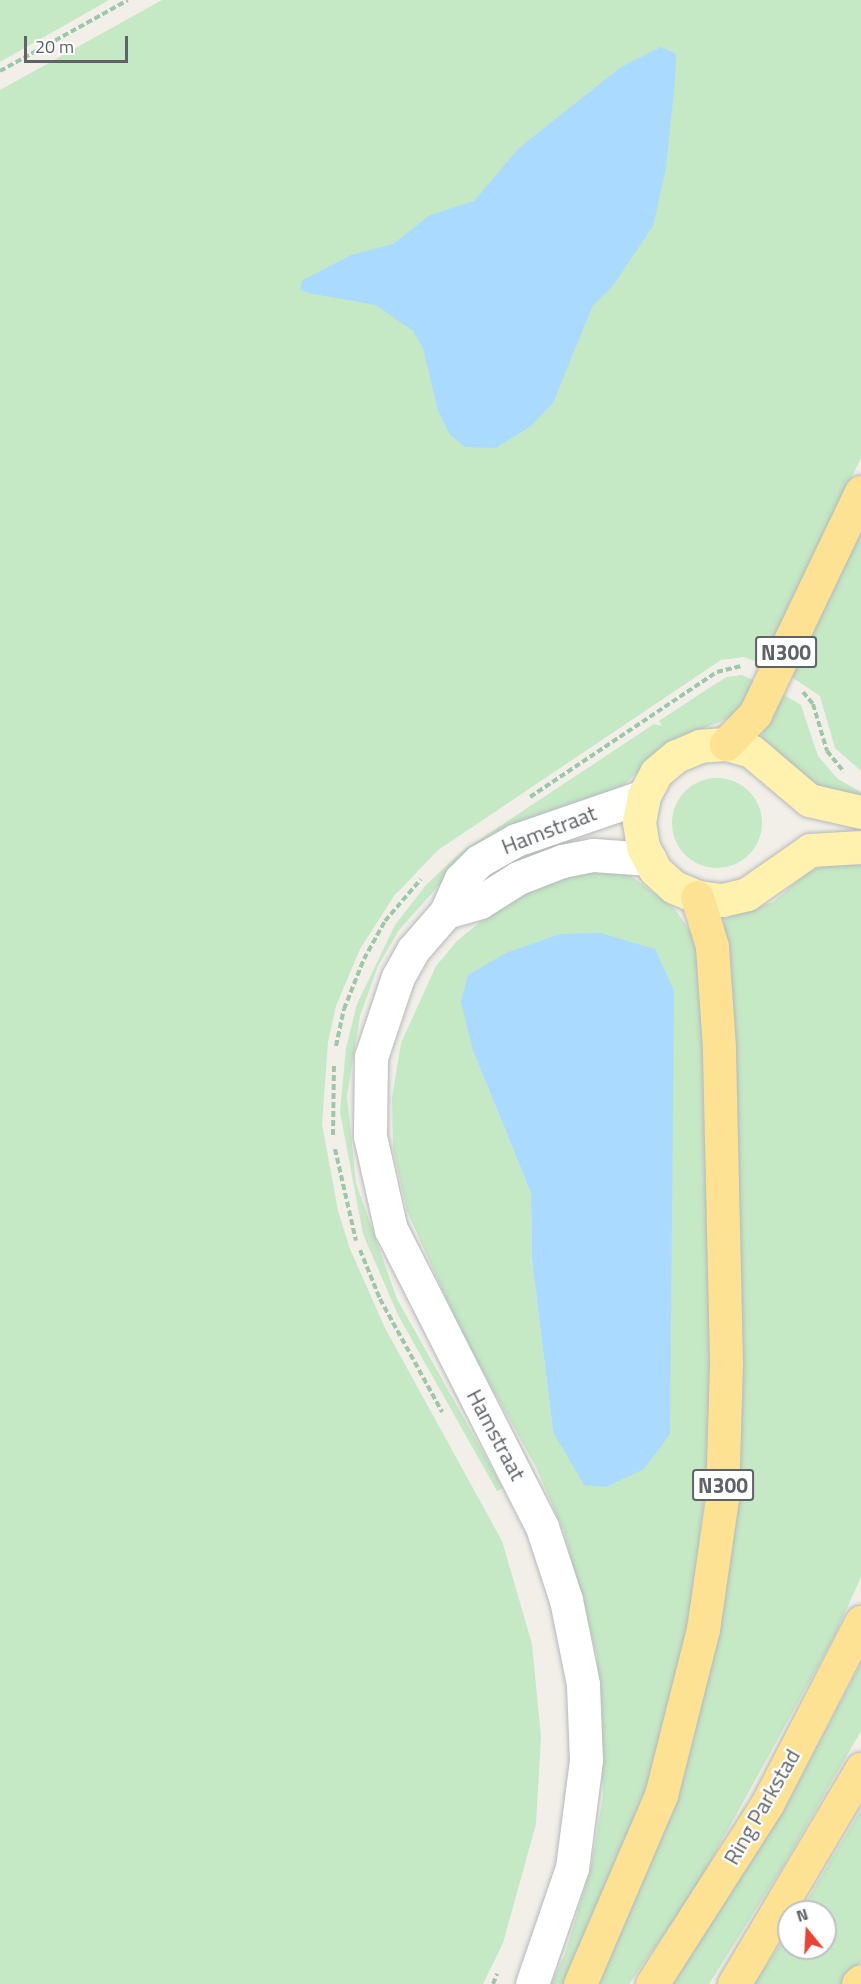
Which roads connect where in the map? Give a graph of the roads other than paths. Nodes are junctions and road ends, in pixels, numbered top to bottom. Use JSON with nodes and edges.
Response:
{"nodes":[{"id":1,"x":861,"y":492,"type":"edge"},
{"id":2,"x":726,"y":744,"type":"junction"},
{"id":3,"x":644,"y":796,"type":"junction"},
{"id":4,"x":861,"y":812,"type":"edge"},
{"id":5,"x":861,"y":847,"type":"edge"},
{"id":6,"x":650,"y":859,"type":"junction"},
{"id":7,"x":697,"y":897,"type":"junction"},
{"id":8,"x":446,"y":912,"type":"junction"},
{"id":9,"x":861,"y":1622,"type":"edge"},
{"id":10,"x":861,"y":1769,"type":"edge"},
{"id":11,"x":531,"y":1984,"type":"edge"},
{"id":12,"x":580,"y":1984,"type":"edge"},
{"id":13,"x":652,"y":1984,"type":"edge"},
{"id":14,"x":734,"y":1984,"type":"edge"}],
"edges":[{"from":1,"to":2,"type":"highway","number":"N300"},
{"from":2,"to":3,"type":"main road"},
{"from":2,"to":4,"type":"main road"},
{"from":3,"to":6,"type":"main road"},
{"from":3,"to":8,"type":"street","name":"Hamstraat"},
{"from":5,"to":7,"type":"main road"},
{"from":6,"to":7,"type":"main road"},
{"from":6,"to":8,"type":"street","name":"Hamstraat"},
{"from":7,"to":12,"type":"highway","number":"N300"},
{"from":8,"to":11,"type":"street","name":"Hamstraat"},
{"from":9,"to":13,"type":"highway","name":"Ring Parkstad"},
{"from":10,"to":14,"type":"highway"}]}
